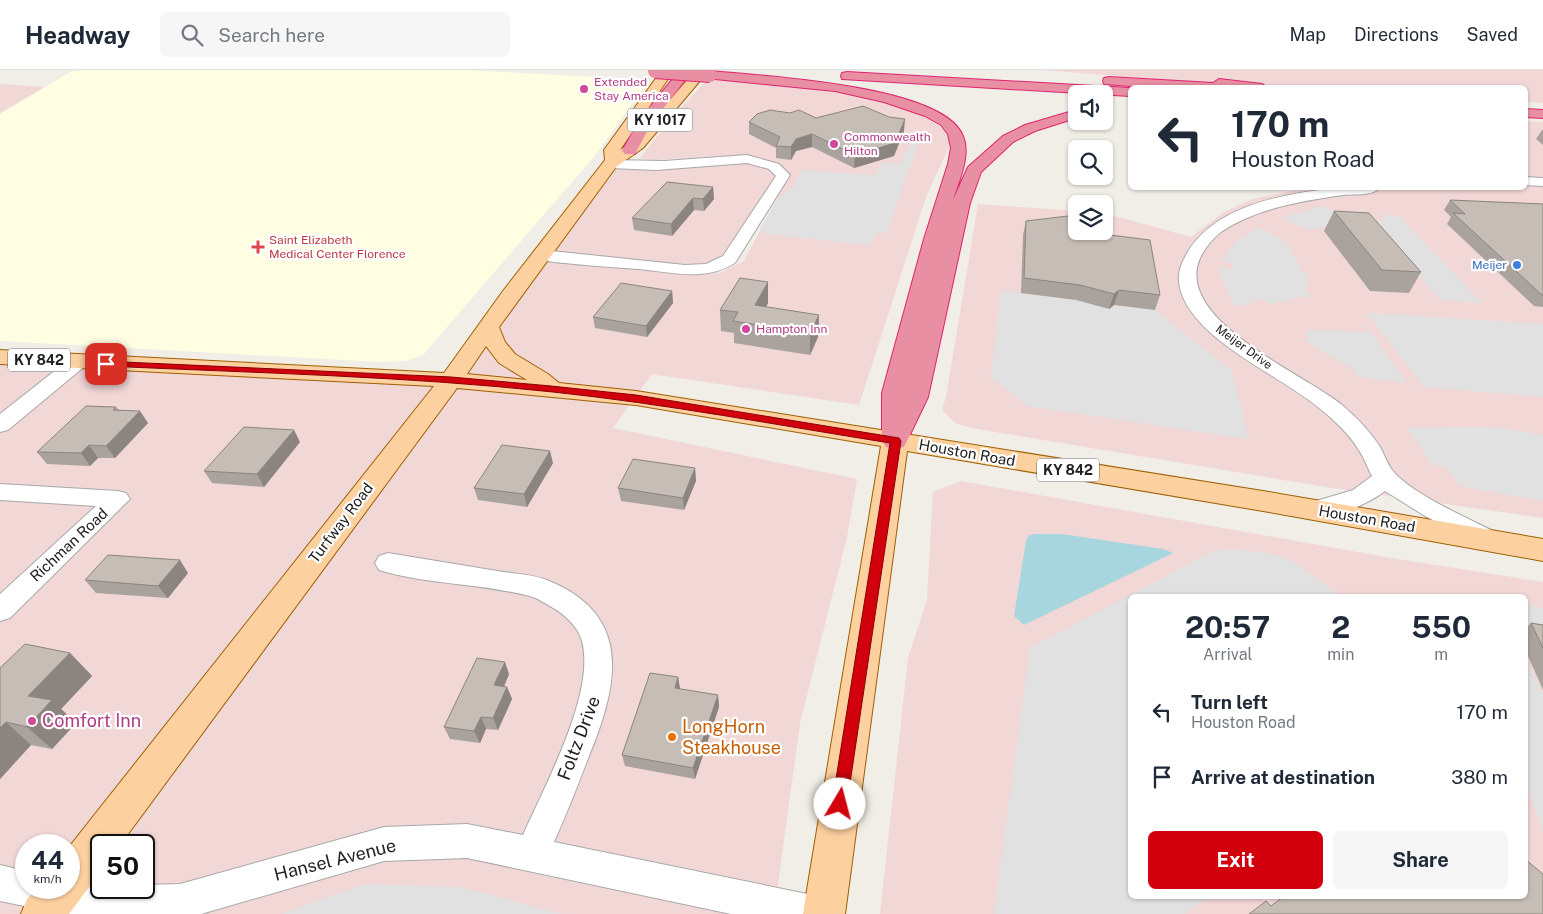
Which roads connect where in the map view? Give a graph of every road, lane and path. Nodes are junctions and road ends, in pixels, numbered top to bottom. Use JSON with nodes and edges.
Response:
{"nodes":[{"id":1,"x":648,"y":70,"type":"edge"},
{"id":2,"x":668,"y":70,"type":"edge"},
{"id":3,"x":687,"y":70,"type":"edge"},
{"id":4,"x":730,"y":70,"type":"edge"},
{"id":5,"x":912,"y":70,"type":"edge"},
{"id":6,"x":655,"y":71,"type":"edge"},
{"id":7,"x":707,"y":72,"type":"edge"},
{"id":8,"x":1099,"y":74,"type":"dead end"},
{"id":9,"x":1184,"y":85,"type":"edge"},
{"id":10,"x":1227,"y":85,"type":"edge"},
{"id":11,"x":1128,"y":92,"type":"edge"},
{"id":12,"x":1528,"y":102,"type":"edge"},
{"id":13,"x":1543,"y":104,"type":"edge"},
{"id":14,"x":1528,"y":113,"type":"edge"},
{"id":15,"x":1543,"y":114,"type":"edge"},
{"id":16,"x":1068,"y":116,"type":"edge"},
{"id":17,"x":1528,"y":117,"type":"edge"},
{"id":18,"x":1543,"y":118,"type":"edge"},
{"id":19,"x":630,"y":151,"type":"junction"},
{"id":20,"x":610,"y":164,"type":"junction"},
{"id":21,"x":1528,"y":182,"type":"edge"},
{"id":22,"x":1543,"y":182,"type":"edge"},
{"id":23,"x":1359,"y":190,"type":"edge"},
{"id":24,"x":554,"y":239,"type":"junction"},
{"id":25,"x":542,"y":255,"type":"junction"},
{"id":26,"x":638,"y":264,"type":"junction"},
{"id":27,"x":488,"y":327,"type":"junction"},
{"id":28,"x":0,"y":357,"type":"edge"},
{"id":29,"x":78,"y":362,"type":"junction"},
{"id":30,"x":451,"y":380,"type":"junction"},
{"id":31,"x":551,"y":389,"type":"junction"},
{"id":32,"x":0,"y":425,"type":"edge"},
{"id":33,"x":895,"y":441,"type":"junction"},
{"id":34,"x":1384,"y":477,"type":"junction"},
{"id":35,"x":0,"y":492,"type":"edge"},
{"id":36,"x":1315,"y":510,"type":"junction"},
{"id":37,"x":1490,"y":540,"type":"junction"},
{"id":38,"x":1543,"y":550,"type":"edge"},
{"id":39,"x":388,"y":563,"type":"dead end"},
{"id":40,"x":0,"y":610,"type":"edge"},
{"id":41,"x":532,"y":854,"type":"junction"},
{"id":42,"x":80,"y":865,"type":"edge"},
{"id":43,"x":0,"y":884,"type":"edge"},
{"id":44,"x":15,"y":887,"type":"edge"},
{"id":45,"x":80,"y":896,"type":"edge"},
{"id":46,"x":817,"y":914,"type":"edge"},
{"id":47,"x":824,"y":914,"type":"edge"}],
"edges":[{"from":1,"to":6,"type":"highway"},
{"from":2,"to":20,"type":"main road","name":"Turfway Road","number":"KY 1017"},
{"from":3,"to":19,"type":"highway"},
{"from":4,"to":11,"type":"highway"},
{"from":5,"to":9,"type":"highway"},
{"from":6,"to":7,"type":"highway","bridge":true},
{"from":7,"to":19,"type":"main road","name":"Turfway Road","number":"KY 1017"},
{"from":7,"to":33,"type":"highway"},
{"from":8,"to":10,"type":"highway"},
{"from":12,"to":13,"type":"highway"},
{"from":14,"to":15,"type":"highway"},
{"from":16,"to":33,"type":"highway"},
{"from":17,"to":18,"type":"highway"},
{"from":19,"to":20,"type":"main road","name":"Turfway Road","number":"KY 1017"},
{"from":20,"to":24,"type":"main road","name":"Turfway Road","number":"KY 1017"},
{"from":20,"to":26,"type":"street"},
{"from":21,"to":22,"type":"street"},
{"from":23,"to":34,"type":"street","name":"Meijer Drive"},
{"from":24,"to":25,"type":"main road","name":"Turfway Road","number":"KY 1017"},
{"from":24,"to":26,"type":"street"},
{"from":25,"to":26,"type":"street"},
{"from":25,"to":27,"type":"main road","name":"Turfway Road","number":"KY 1017"},
{"from":27,"to":30,"type":"main road","name":"Turfway Road","number":"KY 1017"},
{"from":27,"to":31,"type":"main road"},
{"from":28,"to":29,"type":"main road","name":"Houston Road","number":"KY 842"},
{"from":29,"to":30,"type":"main road","name":"Houston Road","number":"KY 842"},
{"from":29,"to":32,"type":"street"},
{"from":30,"to":31,"type":"main road","name":"Houston Road","number":"KY 842"},
{"from":30,"to":42,"type":"main road","name":"Turfway Road","number":"KY 1017"},
{"from":31,"to":33,"type":"main road","name":"Houston Road","number":"KY 842"},
{"from":33,"to":36,"type":"main road","name":"Houston Road","number":"KY 842"},
{"from":33,"to":47,"type":"main road"},
{"from":34,"to":36,"type":"street"},
{"from":34,"to":37,"type":"street","name":"Meijer Drive"},
{"from":35,"to":40,"type":"street","name":"Richman Road"},
{"from":36,"to":37,"type":"main road","name":"Houston Road","number":"KY 842"},
{"from":37,"to":38,"type":"main road","name":"Houston Road","number":"KY 842"},
{"from":39,"to":41,"type":"street","name":"Foltz Drive"},
{"from":41,"to":45,"type":"street","name":"Hansel Avenue"},
{"from":41,"to":46,"type":"street","name":"Hansel Avenue"},
{"from":43,"to":44,"type":"street","name":"Hansel Avenue"}]}
